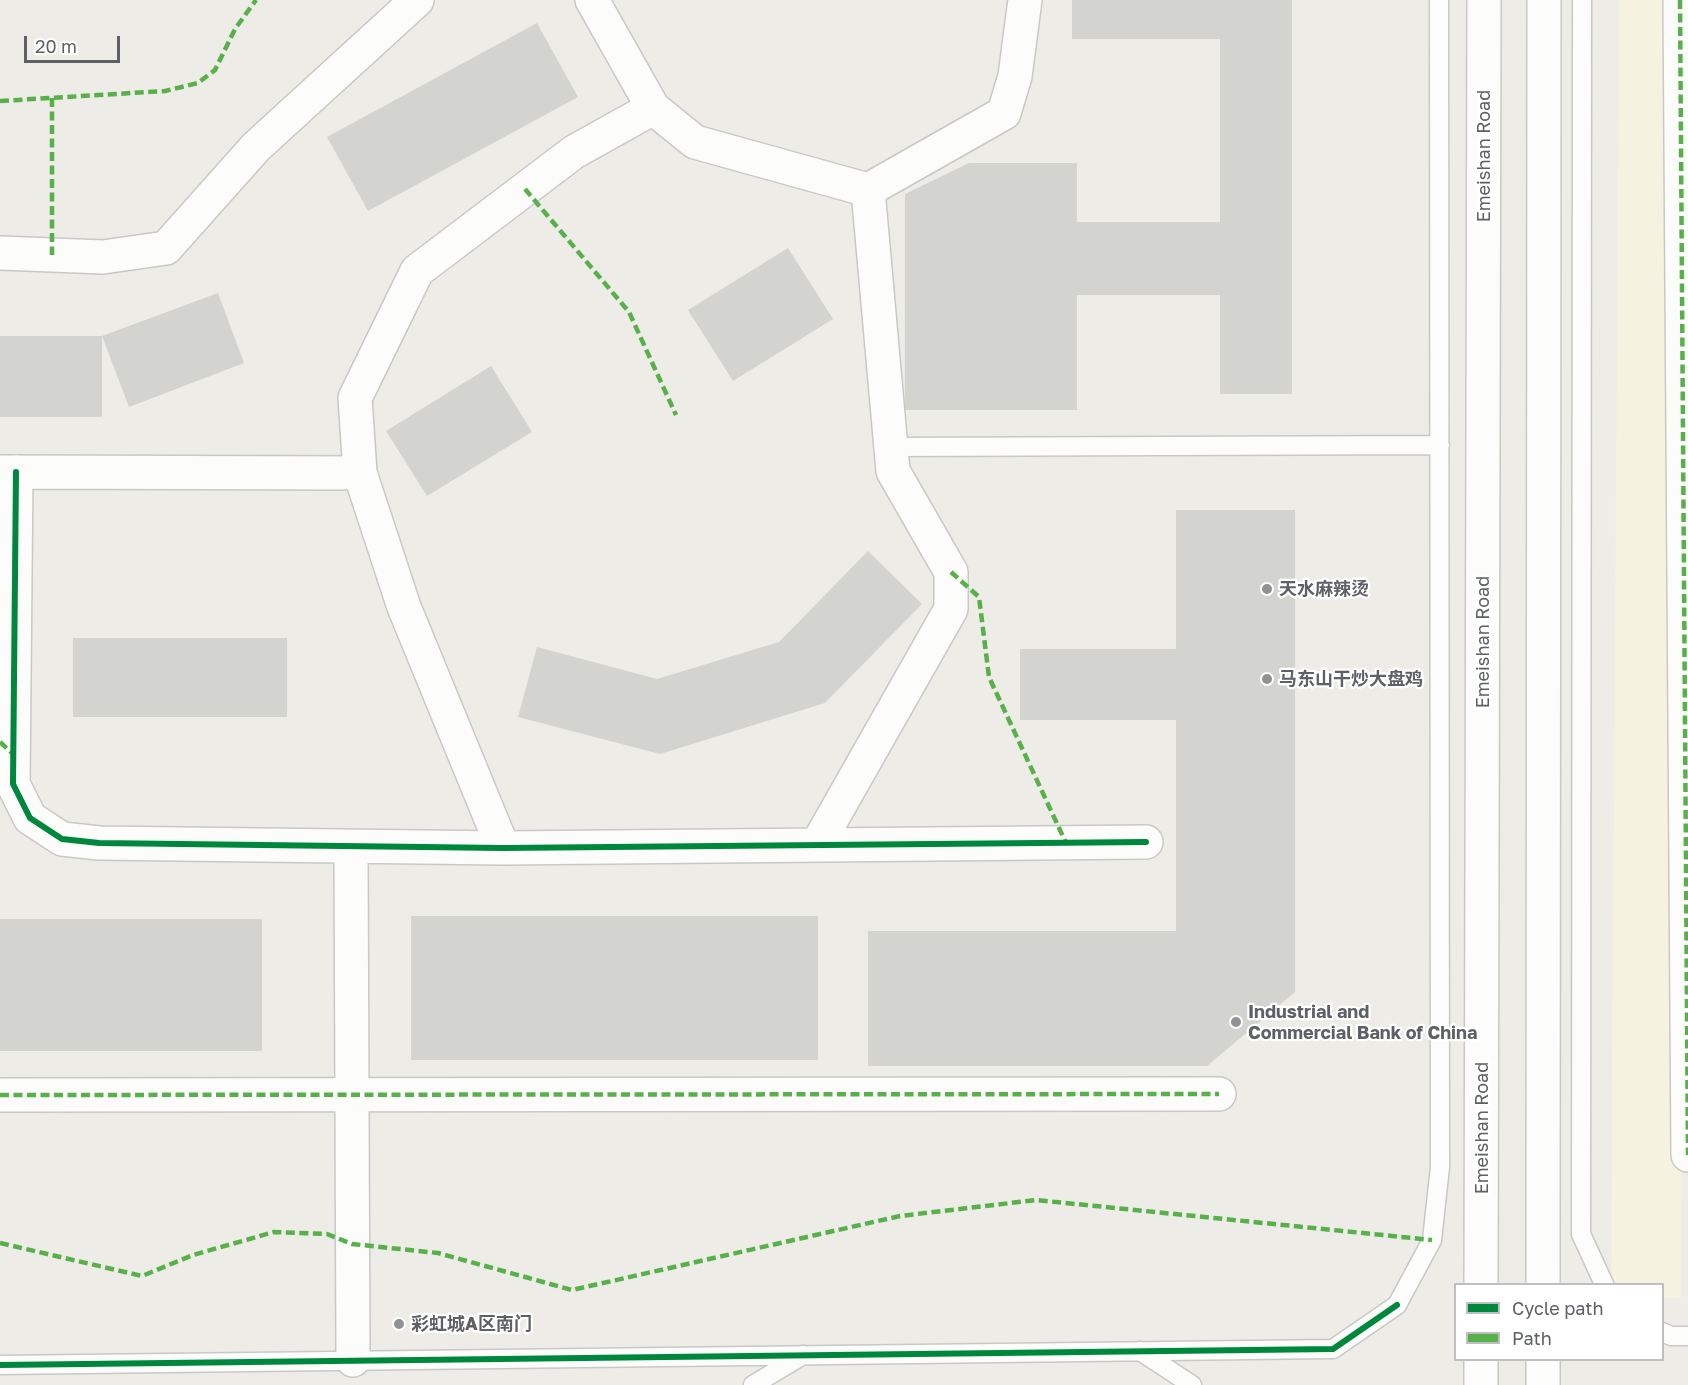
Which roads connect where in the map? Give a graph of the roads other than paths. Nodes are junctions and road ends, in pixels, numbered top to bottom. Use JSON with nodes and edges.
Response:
{"nodes":[{"id":1,"x":417,"y":0,"type":"edge"},
{"id":2,"x":592,"y":0,"type":"edge"},
{"id":3,"x":1025,"y":0,"type":"edge"},
{"id":4,"x":1439,"y":0,"type":"edge"},
{"id":5,"x":1484,"y":0,"type":"edge"},
{"id":6,"x":1544,"y":0,"type":"edge"},
{"id":7,"x":1582,"y":0,"type":"edge"},
{"id":8,"x":1680,"y":0,"type":"edge"},
{"id":9,"x":653,"y":108,"type":"junction"},
{"id":10,"x":868,"y":190,"type":"junction"},
{"id":11,"x":0,"y":253,"type":"edge"},
{"id":12,"x":1440,"y":445,"type":"junction"},
{"id":13,"x":891,"y":447,"type":"junction"},
{"id":14,"x":8,"y":472,"type":"edge"},
{"id":15,"x":360,"y":473,"type":"junction"},
{"id":16,"x":1146,"y":842,"type":"dead end"},
{"id":17,"x":817,"y":845,"type":"junction"},
{"id":18,"x":351,"y":847,"type":"junction"},
{"id":19,"x":502,"y":848,"type":"junction"},
{"id":20,"x":351,"y":1094,"type":"junction"},
{"id":21,"x":1219,"y":1094,"type":"dead end"},
{"id":22,"x":0,"y":1095,"type":"edge"},
{"id":23,"x":1688,"y":1155,"type":"edge"},
{"id":24,"x":1481,"y":1283,"type":"edge"},
{"id":25,"x":1543,"y":1283,"type":"edge"},
{"id":26,"x":1604,"y":1283,"type":"edge"},
{"id":27,"x":1664,"y":1333,"type":"edge"},
{"id":28,"x":1688,"y":1336,"type":"edge"},
{"id":29,"x":1140,"y":1351,"type":"junction"},
{"id":30,"x":804,"y":1354,"type":"junction"},
{"id":31,"x":353,"y":1360,"type":"junction"},
{"id":32,"x":1481,"y":1361,"type":"edge"},
{"id":33,"x":1543,"y":1361,"type":"edge"},
{"id":34,"x":0,"y":1365,"type":"edge"},
{"id":35,"x":753,"y":1385,"type":"edge"},
{"id":36,"x":1192,"y":1385,"type":"edge"},
{"id":37,"x":1481,"y":1385,"type":"edge"},
{"id":38,"x":1543,"y":1385,"type":"edge"}],
"edges":[{"from":1,"to":11,"type":"street"},
{"from":2,"to":9,"type":"street"},
{"from":3,"to":10,"type":"street"},
{"from":4,"to":12,"type":"lane"},
{"from":5,"to":24,"type":"street","name":"Emeishan Road"},
{"from":6,"to":25,"type":"street"},
{"from":7,"to":26,"type":"lane"},
{"from":8,"to":23,"type":"street"},
{"from":9,"to":10,"type":"street"},
{"from":9,"to":15,"type":"street"},
{"from":10,"to":13,"type":"street"},
{"from":12,"to":13,"type":"lane"},
{"from":12,"to":29,"type":"lane"},
{"from":13,"to":17,"type":"street"},
{"from":14,"to":15,"type":"street"},
{"from":14,"to":18,"type":"street"},
{"from":15,"to":19,"type":"street"},
{"from":16,"to":17,"type":"street"},
{"from":17,"to":19,"type":"street"},
{"from":18,"to":19,"type":"street"},
{"from":18,"to":20,"type":"street"},
{"from":20,"to":21,"type":"street"},
{"from":20,"to":22,"type":"street"},
{"from":20,"to":31,"type":"street"},
{"from":27,"to":28,"type":"lane"},
{"from":29,"to":30,"type":"lane"},
{"from":29,"to":36,"type":"lane"},
{"from":30,"to":31,"type":"lane"},
{"from":30,"to":35,"type":"lane"},
{"from":31,"to":34,"type":"lane"},
{"from":32,"to":37,"type":"street"},
{"from":33,"to":38,"type":"street"}]}
